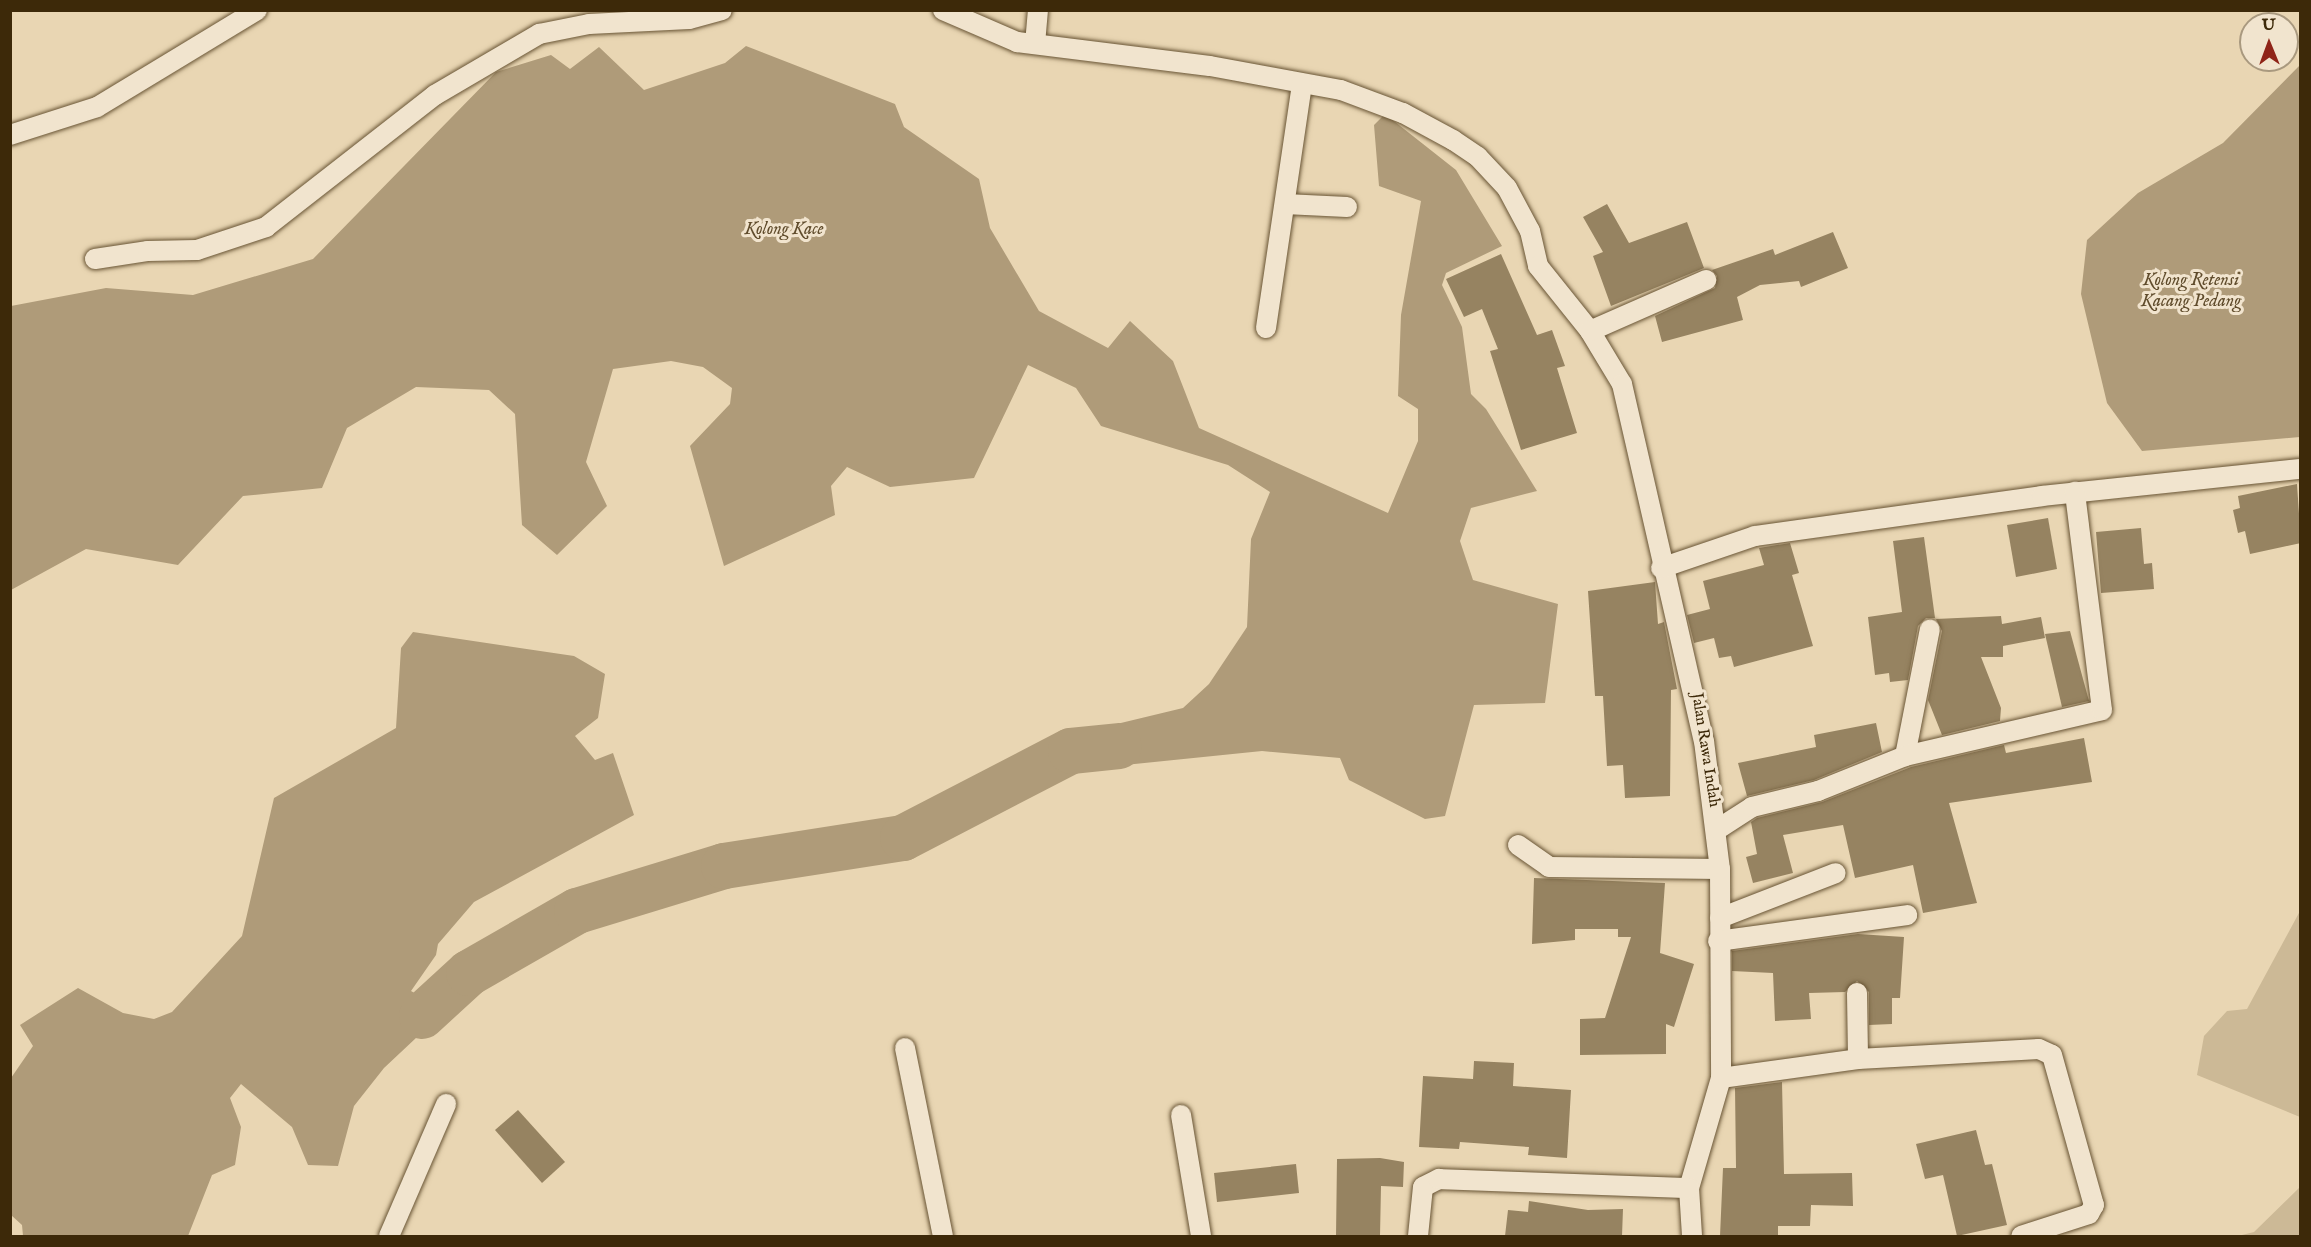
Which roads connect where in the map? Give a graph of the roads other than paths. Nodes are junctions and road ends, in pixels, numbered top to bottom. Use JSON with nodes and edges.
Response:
{"nodes":[{"id":1,"x":257,"y":10,"type":"edge"},
{"id":2,"x":722,"y":10,"type":"edge"},
{"id":3,"x":944,"y":10,"type":"edge"},
{"id":4,"x":1038,"y":10,"type":"edge"},
{"id":5,"x":587,"y":17,"type":"edge"},
{"id":6,"x":1035,"y":44,"type":"junction"},
{"id":7,"x":1302,"y":84,"type":"junction"},
{"id":8,"x":10,"y":135,"type":"edge"},
{"id":9,"x":1285,"y":204,"type":"junction"},
{"id":10,"x":1347,"y":207,"type":"dead end"},
{"id":11,"x":95,"y":259,"type":"dead end"},
{"id":12,"x":1706,"y":280,"type":"dead end"},
{"id":13,"x":1266,"y":328,"type":"dead end"},
{"id":14,"x":1590,"y":331,"type":"junction"},
{"id":15,"x":2301,"y":469,"type":"edge"},
{"id":16,"x":2075,"y":492,"type":"junction"},
{"id":17,"x":1661,"y":568,"type":"junction"},
{"id":18,"x":1930,"y":629,"type":"dead end"},
{"id":19,"x":1905,"y":756,"type":"junction"},
{"id":20,"x":1718,"y":829,"type":"junction"},
{"id":21,"x":1518,"y":845,"type":"dead end"},
{"id":22,"x":1720,"y":869,"type":"junction"},
{"id":23,"x":1836,"y":873,"type":"dead end"},
{"id":24,"x":1907,"y":915,"type":"dead end"},
{"id":25,"x":1720,"y":918,"type":"junction"},
{"id":26,"x":1718,"y":941,"type":"junction"},
{"id":27,"x":1857,"y":993,"type":"dead end"},
{"id":28,"x":904,"y":1048,"type":"dead end"},
{"id":29,"x":1858,"y":1059,"type":"junction"},
{"id":30,"x":1721,"y":1078,"type":"junction"},
{"id":31,"x":446,"y":1104,"type":"dead end"},
{"id":32,"x":1181,"y":1115,"type":"dead end"},
{"id":33,"x":1689,"y":1188,"type":"junction"},
{"id":34,"x":389,"y":1236,"type":"edge"},
{"id":35,"x":943,"y":1236,"type":"edge"},
{"id":36,"x":1201,"y":1236,"type":"edge"},
{"id":37,"x":1419,"y":1236,"type":"edge"},
{"id":38,"x":1692,"y":1236,"type":"edge"},
{"id":39,"x":2021,"y":1236,"type":"edge"}],
"edges":[{"from":1,"to":8,"type":"street"},
{"from":2,"to":5,"type":"street"},
{"from":3,"to":6,"type":"street","name":"Jalan Rawa Indah"},
{"from":4,"to":6,"type":"street"},
{"from":5,"to":11,"type":"street"},
{"from":6,"to":7,"type":"street","name":"Jalan Rawa Indah"},
{"from":7,"to":9,"type":"street"},
{"from":7,"to":14,"type":"street","name":"Jalan Rawa Indah"},
{"from":9,"to":10,"type":"street"},
{"from":9,"to":13,"type":"street"},
{"from":12,"to":14,"type":"street"},
{"from":14,"to":17,"type":"street","name":"Jalan Rawa Indah"},
{"from":15,"to":16,"type":"street"},
{"from":16,"to":17,"type":"street"},
{"from":16,"to":19,"type":"street"},
{"from":17,"to":20,"type":"street","name":"Jalan Rawa Indah"},
{"from":18,"to":19,"type":"street"},
{"from":19,"to":20,"type":"street"},
{"from":20,"to":22,"type":"street","name":"Jalan Rawa Indah"},
{"from":21,"to":22,"type":"street"},
{"from":22,"to":25,"type":"street","name":"Jalan Rawa Indah"},
{"from":23,"to":25,"type":"street"},
{"from":24,"to":26,"type":"street"},
{"from":25,"to":26,"type":"street","name":"Jalan Rawa Indah"},
{"from":26,"to":30,"type":"street","name":"Jalan Rawa Indah"},
{"from":27,"to":29,"type":"street"},
{"from":28,"to":35,"type":"street"},
{"from":29,"to":30,"type":"street"},
{"from":29,"to":39,"type":"street"},
{"from":30,"to":33,"type":"street","name":"Jalan Rawa Indah"},
{"from":31,"to":34,"type":"street"},
{"from":32,"to":36,"type":"street"},
{"from":33,"to":37,"type":"street"},
{"from":33,"to":38,"type":"street","name":"Jalan Rawa Indah"}]}
